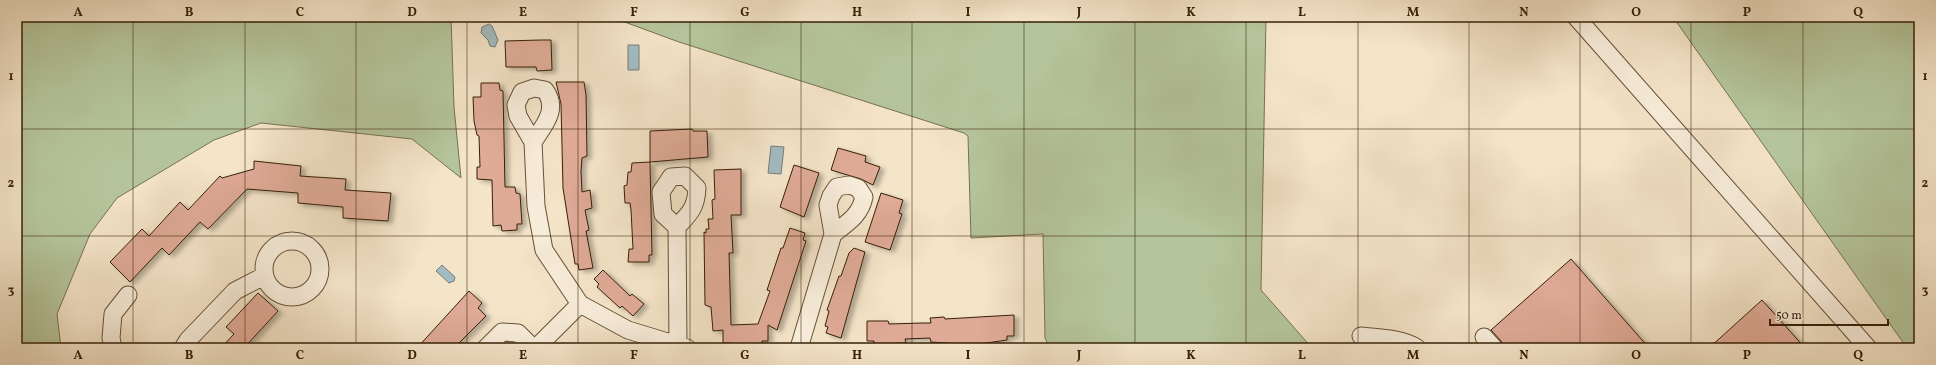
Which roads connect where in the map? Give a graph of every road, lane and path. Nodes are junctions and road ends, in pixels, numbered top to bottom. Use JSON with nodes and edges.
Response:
{"nodes":[{"id":1,"x":1576,"y":17,"type":"edge"},
{"id":2,"x":532,"y":142,"type":"dead end"},
{"id":3,"x":677,"y":227,"type":"dead end"},
{"id":4,"x":833,"y":234,"type":"dead end"},
{"id":5,"x":264,"y":276,"type":"dead end"},
{"id":6,"x":128,"y":295,"type":"dead end"},
{"id":7,"x":580,"y":304,"type":"junction"},
{"id":8,"x":1361,"y":336,"type":"dead end"},
{"id":9,"x":683,"y":346,"type":"edge"},
{"id":10,"x":113,"y":348,"type":"edge"},
{"id":11,"x":183,"y":348,"type":"edge"},
{"id":12,"x":486,"y":348,"type":"edge"},
{"id":13,"x":533,"y":348,"type":"edge"},
{"id":14,"x":536,"y":348,"type":"edge"},
{"id":15,"x":799,"y":348,"type":"edge"},
{"id":16,"x":1417,"y":348,"type":"edge"},
{"id":17,"x":1868,"y":348,"type":"edge"}],
"edges":[{"from":1,"to":17,"type":"street"},
{"from":2,"to":7,"type":"street"},
{"from":3,"to":9,"type":"street"},
{"from":4,"to":15,"type":"street"},
{"from":5,"to":11,"type":"street"},
{"from":6,"to":10,"type":"street"},
{"from":7,"to":9,"type":"street"},
{"from":7,"to":14,"type":"street"},
{"from":8,"to":16,"type":"street"},
{"from":12,"to":13,"type":"street"}]}
